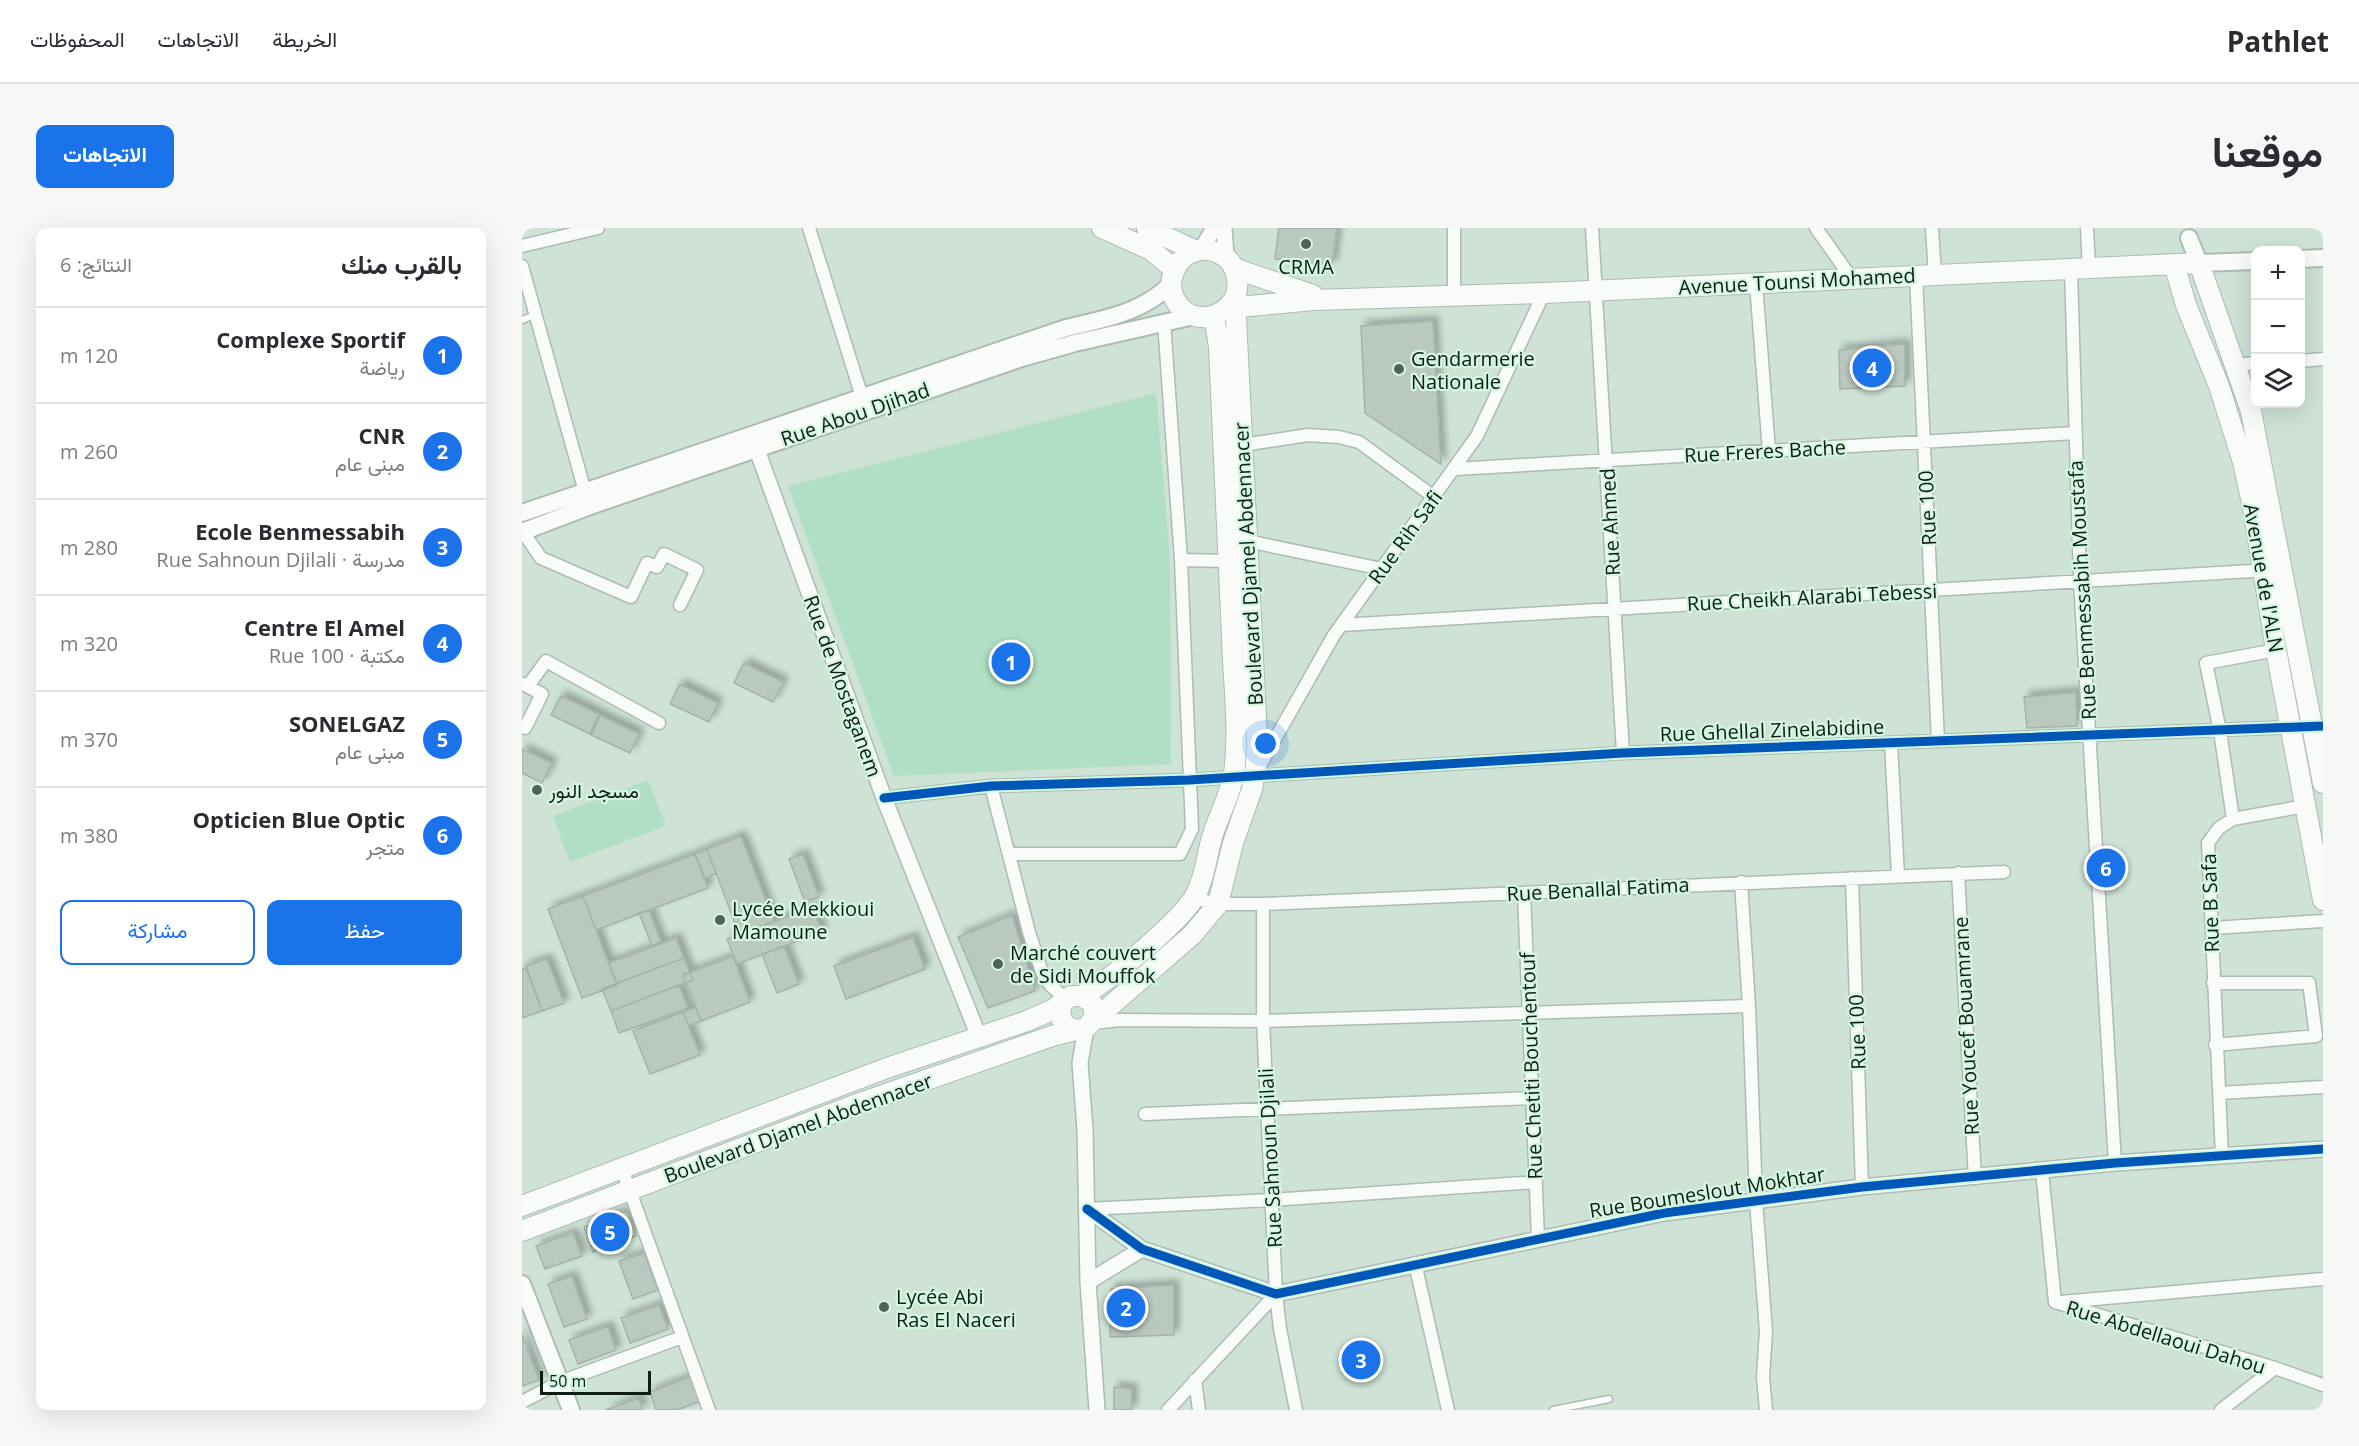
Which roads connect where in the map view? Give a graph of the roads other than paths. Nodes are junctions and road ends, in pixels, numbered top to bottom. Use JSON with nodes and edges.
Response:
{"nodes":[{"id":1,"x":598,"y":228,"type":"edge"},
{"id":2,"x":809,"y":228,"type":"edge"},
{"id":3,"x":1102,"y":228,"type":"edge"},
{"id":4,"x":1147,"y":228,"type":"edge"},
{"id":5,"x":1214,"y":228,"type":"edge"},
{"id":6,"x":1224,"y":228,"type":"edge"},
{"id":7,"x":1454,"y":228,"type":"edge"},
{"id":8,"x":1592,"y":228,"type":"edge"},
{"id":9,"x":1816,"y":228,"type":"edge"},
{"id":10,"x":1932,"y":228,"type":"edge"},
{"id":11,"x":2087,"y":228,"type":"edge"},
{"id":12,"x":2191,"y":233,"type":"edge"},
{"id":13,"x":522,"y":246,"type":"edge"},
{"id":14,"x":1198,"y":250,"type":"junction"},
{"id":15,"x":2323,"y":258,"type":"edge"},
{"id":16,"x":2305,"y":259,"type":"edge"},
{"id":17,"x":2251,"y":261,"type":"edge"},
{"id":18,"x":1231,"y":262,"type":"junction"},
{"id":19,"x":2199,"y":263,"type":"junction"},
{"id":20,"x":2174,"y":264,"type":"junction"},
{"id":21,"x":522,"y":266,"type":"edge"},
{"id":22,"x":2080,"y":268,"type":"junction"},
{"id":23,"x":1925,"y":275,"type":"junction"},
{"id":24,"x":1172,"y":276,"type":"junction"},
{"id":25,"x":1852,"y":279,"type":"junction"},
{"id":26,"x":1756,"y":283,"type":"junction"},
{"id":27,"x":1596,"y":291,"type":"junction"},
{"id":28,"x":1544,"y":293,"type":"junction"},
{"id":29,"x":1454,"y":297,"type":"junction"},
{"id":30,"x":1339,"y":300,"type":"junction"},
{"id":31,"x":1222,"y":309,"type":"junction"},
{"id":32,"x":536,"y":315,"type":"junction"},
{"id":33,"x":522,"y":320,"type":"edge"},
{"id":34,"x":1164,"y":322,"type":"junction"},
{"id":35,"x":2323,"y":359,"type":"edge"},
{"id":36,"x":2305,"y":360,"type":"edge"},
{"id":37,"x":2251,"y":363,"type":"edge"},
{"id":38,"x":2235,"y":364,"type":"junction"},
{"id":39,"x":862,"y":397,"type":"junction"},
{"id":40,"x":2075,"y":433,"type":"junction"},
{"id":41,"x":754,"y":441,"type":"junction"},
{"id":42,"x":1924,"y":442,"type":"junction"},
{"id":43,"x":1243,"y":445,"type":"junction"},
{"id":44,"x":1769,"y":451,"type":"junction"},
{"id":45,"x":1606,"y":460,"type":"junction"},
{"id":46,"x":1455,"y":469,"type":"junction"},
{"id":47,"x":1434,"y":497,"type":"junction"},
{"id":48,"x":587,"y":498,"type":"junction"},
{"id":49,"x":522,"y":513,"type":"edge"},
{"id":50,"x":523,"y":532,"type":"edge"},
{"id":51,"x":1247,"y":541,"type":"junction"},
{"id":52,"x":1181,"y":560,"type":"junction"},
{"id":53,"x":1229,"y":561,"type":"junction"},
{"id":54,"x":1382,"y":569,"type":"junction"},
{"id":55,"x":2282,"y":569,"type":"junction"},
{"id":56,"x":2262,"y":570,"type":"junction"},
{"id":57,"x":2080,"y":581,"type":"junction"},
{"id":58,"x":1931,"y":590,"type":"junction"},
{"id":59,"x":680,"y":605,"type":"dead end"},
{"id":60,"x":1615,"y":609,"type":"junction"},
{"id":61,"x":1341,"y":625,"type":"junction"},
{"id":62,"x":2276,"y":650,"type":"junction"},
{"id":63,"x":525,"y":685,"type":"edge"},
{"id":64,"x":659,"y":723,"type":"dead end"},
{"id":65,"x":2317,"y":727,"type":"edge"},
{"id":66,"x":525,"y":728,"type":"dead end"},
{"id":67,"x":2291,"y":728,"type":"junction"},
{"id":68,"x":2220,"y":730,"type":"junction"},
{"id":69,"x":2089,"y":735,"type":"junction"},
{"id":70,"x":1938,"y":741,"type":"junction"},
{"id":71,"x":1891,"y":743,"type":"junction"},
{"id":72,"x":1623,"y":753,"type":"junction"},
{"id":73,"x":1255,"y":775,"type":"junction"},
{"id":74,"x":1233,"y":776,"type":"junction"},
{"id":75,"x":1189,"y":780,"type":"junction"},
{"id":76,"x":2323,"y":783,"type":"edge"},
{"id":77,"x":991,"y":786,"type":"junction"},
{"id":78,"x":884,"y":798,"type":"junction"},
{"id":79,"x":2306,"y":806,"type":"junction"},
{"id":80,"x":2234,"y":819,"type":"junction"},
{"id":81,"x":1009,"y":854,"type":"junction"},
{"id":82,"x":2004,"y":872,"type":"dead end"},
{"id":83,"x":1958,"y":873,"type":"junction"},
{"id":84,"x":1898,"y":876,"type":"junction"},
{"id":85,"x":1852,"y":878,"type":"junction"},
{"id":86,"x":1741,"y":882,"type":"junction"},
{"id":87,"x":1524,"y":893,"type":"junction"},
{"id":88,"x":1194,"y":898,"type":"junction"},
{"id":89,"x":2323,"y":900,"type":"edge"},
{"id":90,"x":1218,"y":904,"type":"junction"},
{"id":91,"x":1263,"y":904,"type":"junction"},
{"id":92,"x":2323,"y":921,"type":"edge"},
{"id":93,"x":2212,"y":928,"type":"junction"},
{"id":94,"x":2212,"y":983,"type":"junction"},
{"id":95,"x":1070,"y":1000,"type":"junction"},
{"id":96,"x":1749,"y":1006,"type":"junction"},
{"id":97,"x":1528,"y":1013,"type":"junction"},
{"id":98,"x":1263,"y":1021,"type":"junction"},
{"id":99,"x":1080,"y":1026,"type":"junction"},
{"id":100,"x":979,"y":1037,"type":"junction"},
{"id":101,"x":2215,"y":1045,"type":"junction"},
{"id":102,"x":887,"y":1068,"type":"junction"},
{"id":103,"x":845,"y":1084,"type":"junction"},
{"id":104,"x":2323,"y":1087,"type":"edge"},
{"id":105,"x":896,"y":1090,"type":"junction"},
{"id":106,"x":2219,"y":1093,"type":"junction"},
{"id":107,"x":1533,"y":1098,"type":"junction"},
{"id":108,"x":801,"y":1100,"type":"junction"},
{"id":109,"x":852,"y":1106,"type":"junction"},
{"id":110,"x":1267,"y":1109,"type":"junction"},
{"id":111,"x":1145,"y":1114,"type":"dead end"},
{"id":112,"x":812,"y":1121,"type":"junction"},
{"id":113,"x":712,"y":1134,"type":"junction"},
{"id":114,"x":2323,"y":1149,"type":"edge"},
{"id":115,"x":720,"y":1156,"type":"junction"},
{"id":116,"x":2222,"y":1156,"type":"junction"},
{"id":117,"x":2115,"y":1163,"type":"junction"},
{"id":118,"x":622,"y":1169,"type":"junction"},
{"id":119,"x":2042,"y":1171,"type":"junction"},
{"id":120,"x":1975,"y":1178,"type":"junction"},
{"id":121,"x":1536,"y":1182,"type":"junction"},
{"id":122,"x":1862,"y":1187,"type":"junction"},
{"id":123,"x":631,"y":1189,"type":"junction"},
{"id":124,"x":1272,"y":1200,"type":"junction"},
{"id":125,"x":1755,"y":1201,"type":"junction"},
{"id":126,"x":522,"y":1206,"type":"edge"},
{"id":127,"x":1087,"y":1209,"type":"junction"},
{"id":128,"x":522,"y":1232,"type":"edge"},
{"id":129,"x":1538,"y":1238,"type":"junction"},
{"id":130,"x":1142,"y":1249,"type":"junction"},
{"id":131,"x":1415,"y":1263,"type":"junction"},
{"id":132,"x":2323,"y":1279,"type":"edge"},
{"id":133,"x":1088,"y":1282,"type":"junction"},
{"id":134,"x":522,"y":1284,"type":"edge"},
{"id":135,"x":1276,"y":1294,"type":"junction"},
{"id":136,"x":2055,"y":1302,"type":"junction"},
{"id":137,"x":682,"y":1337,"type":"junction"},
{"id":138,"x":2275,"y":1368,"type":"junction"},
{"id":139,"x":1195,"y":1380,"type":"junction"},
{"id":140,"x":560,"y":1382,"type":"junction"},
{"id":141,"x":2323,"y":1385,"type":"edge"},
{"id":142,"x":1609,"y":1399,"type":"dead end"},
{"id":143,"x":522,"y":1402,"type":"edge"},
{"id":144,"x":571,"y":1410,"type":"edge"},
{"id":145,"x":709,"y":1410,"type":"edge"},
{"id":146,"x":1096,"y":1410,"type":"edge"},
{"id":147,"x":1168,"y":1410,"type":"edge"},
{"id":148,"x":1198,"y":1410,"type":"edge"},
{"id":149,"x":1296,"y":1410,"type":"edge"},
{"id":150,"x":1448,"y":1410,"type":"edge"},
{"id":151,"x":1554,"y":1410,"type":"edge"},
{"id":152,"x":1766,"y":1410,"type":"edge"},
{"id":153,"x":2221,"y":1410,"type":"edge"}],
"edges":[{"from":1,"to":13,"type":"street"},
{"from":2,"to":39,"type":"street"},
{"from":3,"to":24,"type":"main road"},
{"from":4,"to":14,"type":"main road"},
{"from":5,"to":14,"type":"street"},
{"from":6,"to":18,"type":"street"},
{"from":7,"to":29,"type":"street"},
{"from":8,"to":27,"type":"street","name":"Rue Ahmed"},
{"from":9,"to":25,"type":"street"},
{"from":10,"to":23,"type":"street","name":"Rue 100"},
{"from":11,"to":22,"type":"street","name":"Rue Benmessabih Moustafa"},
{"from":12,"to":19,"type":"main road"},
{"from":12,"to":20,"type":"main road"},
{"from":14,"to":18,"type":"main road"},
{"from":14,"to":24,"type":"main road"},
{"from":15,"to":16,"type":"main road"},
{"from":17,"to":19,"type":"main road","name":"Avenue Tounsi Mohamed"},
{"from":18,"to":30,"type":"main road","name":"Avenue Tounsi Mohamed"},
{"from":18,"to":31,"type":"main road"},
{"from":19,"to":20,"type":"main road","name":"Avenue Tounsi Mohamed"},
{"from":19,"to":38,"type":"main road","name":"Avenue de l'ALN"},
{"from":20,"to":22,"type":"main road","name":"Avenue Tounsi Mohamed"},
{"from":20,"to":56,"type":"main road","name":"Avenue de l'ALN"},
{"from":21,"to":32,"type":"street"},
{"from":22,"to":23,"type":"main road","name":"Avenue Tounsi Mohamed"},
{"from":22,"to":40,"type":"street","name":"Rue Benmessabih Moustafa"},
{"from":23,"to":25,"type":"main road","name":"Avenue Tounsi Mohamed"},
{"from":23,"to":42,"type":"street","name":"Rue 100"},
{"from":24,"to":31,"type":"main road"},
{"from":24,"to":39,"type":"main road","name":"Rue Abou Djihad"},
{"from":25,"to":26,"type":"main road","name":"Avenue Tounsi Mohamed"},
{"from":26,"to":27,"type":"main road","name":"Avenue Tounsi Mohamed"},
{"from":26,"to":44,"type":"street"},
{"from":27,"to":28,"type":"main road","name":"Avenue Tounsi Mohamed"},
{"from":27,"to":45,"type":"street","name":"Rue Ahmed"},
{"from":28,"to":29,"type":"main road","name":"Avenue Tounsi Mohamed"},
{"from":28,"to":46,"type":"street","name":"Rue Rih Safi"},
{"from":29,"to":30,"type":"main road","name":"Avenue Tounsi Mohamed"},
{"from":30,"to":31,"type":"main road","name":"Avenue Tounsi Mohamed"},
{"from":31,"to":34,"type":"main road","name":"Rue Abou Djihad"},
{"from":31,"to":43,"type":"main road","name":"Boulevard Djamel Abdennacer"},
{"from":31,"to":53,"type":"main road","name":"Boulevard Djamel Abdennacer"},
{"from":32,"to":33,"type":"lane"},
{"from":32,"to":48,"type":"street"},
{"from":34,"to":41,"type":"main road","name":"Rue Abou Djihad"},
{"from":34,"to":52,"type":"street"},
{"from":35,"to":36,"type":"street"},
{"from":37,"to":38,"type":"street"},
{"from":38,"to":55,"type":"main road","name":"Avenue de l'ALN"},
{"from":39,"to":41,"type":"main road","name":"Rue Abou Djihad"},
{"from":40,"to":42,"type":"street","name":"Rue Freres Bache"},
{"from":40,"to":57,"type":"street","name":"Rue Benmessabih Moustafa"},
{"from":41,"to":48,"type":"main road","name":"Rue Abou Djihad"},
{"from":41,"to":78,"type":"street","name":"Rue de Mostaganem"},
{"from":42,"to":44,"type":"street","name":"Rue Freres Bache"},
{"from":42,"to":58,"type":"street","name":"Rue 100"},
{"from":43,"to":47,"type":"street"},
{"from":43,"to":51,"type":"main road","name":"Boulevard Djamel Abdennacer"},
{"from":44,"to":45,"type":"street","name":"Rue Freres Bache"},
{"from":45,"to":46,"type":"street","name":"Rue Freres Bache"},
{"from":45,"to":60,"type":"street","name":"Rue Ahmed"},
{"from":46,"to":47,"type":"street","name":"Rue Rih Safi"},
{"from":47,"to":54,"type":"street","name":"Rue Rih Safi"},
{"from":48,"to":49,"type":"main road","name":"Rue Abou Djihad"},
{"from":48,"to":50,"type":"main road","name":"Rue Abou Djihad"},
{"from":50,"to":59,"type":"street"},
{"from":51,"to":54,"type":"street"},
{"from":51,"to":73,"type":"main road","name":"Boulevard Djamel Abdennacer"},
{"from":52,"to":53,"type":"street"},
{"from":52,"to":75,"type":"street"},
{"from":53,"to":74,"type":"main road","name":"Boulevard Djamel Abdennacer"},
{"from":54,"to":61,"type":"street","name":"Rue Rih Safi"},
{"from":55,"to":56,"type":"street","name":"Rue Cheikh Alarabi Tebessi"},
{"from":55,"to":65,"type":"main road","name":"Avenue de l'ALN"},
{"from":56,"to":57,"type":"street","name":"Rue Cheikh Alarabi Tebessi"},
{"from":56,"to":62,"type":"main road","name":"Avenue de l'ALN"},
{"from":57,"to":58,"type":"street","name":"Rue Cheikh Alarabi Tebessi"},
{"from":57,"to":69,"type":"street","name":"Rue Benmessabih Moustafa"},
{"from":58,"to":60,"type":"street","name":"Rue Cheikh Alarabi Tebessi"},
{"from":58,"to":70,"type":"street","name":"Rue 100"},
{"from":60,"to":61,"type":"street","name":"Rue Cheikh Alarabi Tebessi"},
{"from":60,"to":72,"type":"street","name":"Rue Ahmed"},
{"from":61,"to":73,"type":"street","name":"Rue Rih Safi"},
{"from":62,"to":67,"type":"main road","name":"Avenue de l'ALN"},
{"from":62,"to":68,"type":"street"},
{"from":63,"to":64,"type":"street"},
{"from":63,"to":66,"type":"street"},
{"from":65,"to":67,"type":"street","name":"Rue Ghellal Zinelabidine"},
{"from":65,"to":76,"type":"main road","name":"Avenue de l'ALN"},
{"from":67,"to":68,"type":"street","name":"Rue Ghellal Zinelabidine"},
{"from":67,"to":79,"type":"main road","name":"Avenue de l'ALN"},
{"from":68,"to":69,"type":"street","name":"Rue Ghellal Zinelabidine"},
{"from":68,"to":80,"type":"street"},
{"from":69,"to":70,"type":"street","name":"Rue Ghellal Zinelabidine"},
{"from":69,"to":117,"type":"street","name":"Rue Benmessabih Moustafa"},
{"from":70,"to":71,"type":"street","name":"Rue Ghellal Zinelabidine"},
{"from":71,"to":72,"type":"street","name":"Rue Ghellal Zinelabidine"},
{"from":71,"to":84,"type":"street"},
{"from":72,"to":73,"type":"street","name":"Rue Ghellal Zinelabidine"},
{"from":73,"to":74,"type":"street","name":"Rue Ghellal Zinelabidine"},
{"from":73,"to":90,"type":"main road","name":"Boulevard Djamel Abdennacer"},
{"from":74,"to":75,"type":"street","name":"Rue Ghellal Zinelabidine"},
{"from":74,"to":88,"type":"main road","name":"Boulevard Djamel Abdennacer"},
{"from":75,"to":77,"type":"street","name":"Rue Ghellal Zinelabidine"},
{"from":75,"to":81,"type":"street"},
{"from":77,"to":78,"type":"street","name":"Rue Ghellal Zinelabidine"},
{"from":77,"to":81,"type":"street"},
{"from":78,"to":100,"type":"street","name":"Rue de Mostaganem"},
{"from":79,"to":80,"type":"street"},
{"from":79,"to":89,"type":"main road","name":"Avenue de l'ALN"},
{"from":80,"to":93,"type":"street","name":"Rue B Safa"},
{"from":81,"to":95,"type":"street"},
{"from":82,"to":83,"type":"street","name":"Rue Benallal Fatima"},
{"from":83,"to":84,"type":"street","name":"Rue Benallal Fatima"},
{"from":83,"to":120,"type":"street","name":"Rue Youcef Bouamrane"},
{"from":84,"to":85,"type":"street","name":"Rue Benallal Fatima"},
{"from":85,"to":86,"type":"street","name":"Rue Benallal Fatima"},
{"from":85,"to":122,"type":"street","name":"Rue 100"},
{"from":86,"to":87,"type":"street","name":"Rue Benallal Fatima"},
{"from":86,"to":96,"type":"street"},
{"from":87,"to":91,"type":"street","name":"Rue Benallal Fatima"},
{"from":87,"to":97,"type":"street","name":"Rue Chetiti Bouchentouf"},
{"from":88,"to":90,"type":"street","name":"Rue Benallal Fatima"},
{"from":88,"to":95,"type":"main road","name":"Boulevard Djamel Abdennacer"},
{"from":90,"to":91,"type":"street","name":"Rue Benallal Fatima"},
{"from":90,"to":99,"type":"main road","name":"Boulevard Djamel Abdennacer"},
{"from":91,"to":98,"type":"street","name":"Rue Sahnoun Djilali"},
{"from":92,"to":93,"type":"street"},
{"from":93,"to":94,"type":"street","name":"Rue B Safa"},
{"from":94,"to":101,"type":"street","name":"Rue B Safa"},
{"from":94,"to":101,"type":"street"},
{"from":95,"to":99,"type":"main road"},
{"from":95,"to":99,"type":"main road"},
{"from":95,"to":100,"type":"main road","name":"Boulevard Djamel Abdennacer"},
{"from":96,"to":97,"type":"street"},
{"from":96,"to":125,"type":"street"},
{"from":97,"to":98,"type":"street"},
{"from":97,"to":107,"type":"street","name":"Rue Chetiti Bouchentouf"},
{"from":98,"to":99,"type":"street"},
{"from":98,"to":110,"type":"street","name":"Rue Sahnoun Djilali"},
{"from":99,"to":105,"type":"main road","name":"Boulevard Djamel Abdennacer"},
{"from":99,"to":127,"type":"street"},
{"from":100,"to":102,"type":"main road","name":"Boulevard Djamel Abdennacer"},
{"from":101,"to":106,"type":"street","name":"Rue B Safa"},
{"from":102,"to":103,"type":"main road","name":"Boulevard Djamel Abdennacer"},
{"from":102,"to":105,"type":"main road"},
{"from":103,"to":108,"type":"main road","name":"Boulevard Djamel Abdennacer"},
{"from":103,"to":109,"type":"main road"},
{"from":104,"to":106,"type":"street"},
{"from":105,"to":109,"type":"main road","name":"Boulevard Djamel Abdennacer"},
{"from":106,"to":116,"type":"street","name":"Rue B Safa"},
{"from":107,"to":110,"type":"street"},
{"from":107,"to":121,"type":"street","name":"Rue Chetiti Bouchentouf"},
{"from":108,"to":112,"type":"main road"},
{"from":108,"to":113,"type":"main road","name":"Boulevard Djamel Abdennacer"},
{"from":109,"to":112,"type":"main road","name":"Boulevard Djamel Abdennacer"},
{"from":110,"to":111,"type":"street"},
{"from":110,"to":124,"type":"street","name":"Rue Sahnoun Djilali"},
{"from":112,"to":115,"type":"main road","name":"Boulevard Djamel Abdennacer"},
{"from":113,"to":115,"type":"main road"},
{"from":113,"to":118,"type":"main road","name":"Boulevard Djamel Abdennacer"},
{"from":114,"to":116,"type":"street","name":"Rue Boumeslout Mokhtar"},
{"from":115,"to":123,"type":"main road","name":"Boulevard Djamel Abdennacer"},
{"from":116,"to":117,"type":"street","name":"Rue Boumeslout Mokhtar"},
{"from":117,"to":119,"type":"street","name":"Rue Boumeslout Mokhtar"},
{"from":118,"to":123,"type":"street"},
{"from":118,"to":126,"type":"main road","name":"Boulevard Djamel Abdennacer"},
{"from":119,"to":120,"type":"street","name":"Rue Boumeslout Mokhtar"},
{"from":119,"to":136,"type":"street","name":"Rue Abdellaoui Dahou"},
{"from":120,"to":122,"type":"street","name":"Rue Boumeslout Mokhtar"},
{"from":121,"to":124,"type":"street"},
{"from":121,"to":129,"type":"street","name":"Rue Chetiti Bouchentouf"},
{"from":122,"to":125,"type":"street","name":"Rue Boumeslout Mokhtar"},
{"from":123,"to":128,"type":"main road","name":"Boulevard Djamel Abdennacer"},
{"from":123,"to":137,"type":"street"},
{"from":124,"to":127,"type":"street"},
{"from":124,"to":135,"type":"street","name":"Rue Sahnoun Djilali"},
{"from":125,"to":129,"type":"street","name":"Rue Boumeslout Mokhtar"},
{"from":125,"to":152,"type":"street"},
{"from":127,"to":130,"type":"street"},
{"from":127,"to":133,"type":"street"},
{"from":129,"to":131,"type":"street","name":"Rue Boumeslout Mokhtar"},
{"from":130,"to":133,"type":"street"},
{"from":130,"to":135,"type":"street"},
{"from":131,"to":135,"type":"street","name":"Rue Boumeslout Mokhtar"},
{"from":131,"to":150,"type":"street"},
{"from":132,"to":136,"type":"street"},
{"from":133,"to":146,"type":"street"},
{"from":134,"to":140,"type":"main road"},
{"from":135,"to":139,"type":"street"},
{"from":135,"to":149,"type":"street","name":"Rue Sahnoun Djilali"},
{"from":136,"to":138,"type":"street","name":"Rue Abdellaoui Dahou"},
{"from":137,"to":140,"type":"street"},
{"from":137,"to":145,"type":"street"},
{"from":138,"to":141,"type":"street"},
{"from":138,"to":153,"type":"street","name":"Rue Abdellaoui Dahou"},
{"from":139,"to":147,"type":"street"},
{"from":139,"to":148,"type":"street"},
{"from":140,"to":143,"type":"street"},
{"from":140,"to":144,"type":"main road"},
{"from":142,"to":151,"type":"lane"}]}
